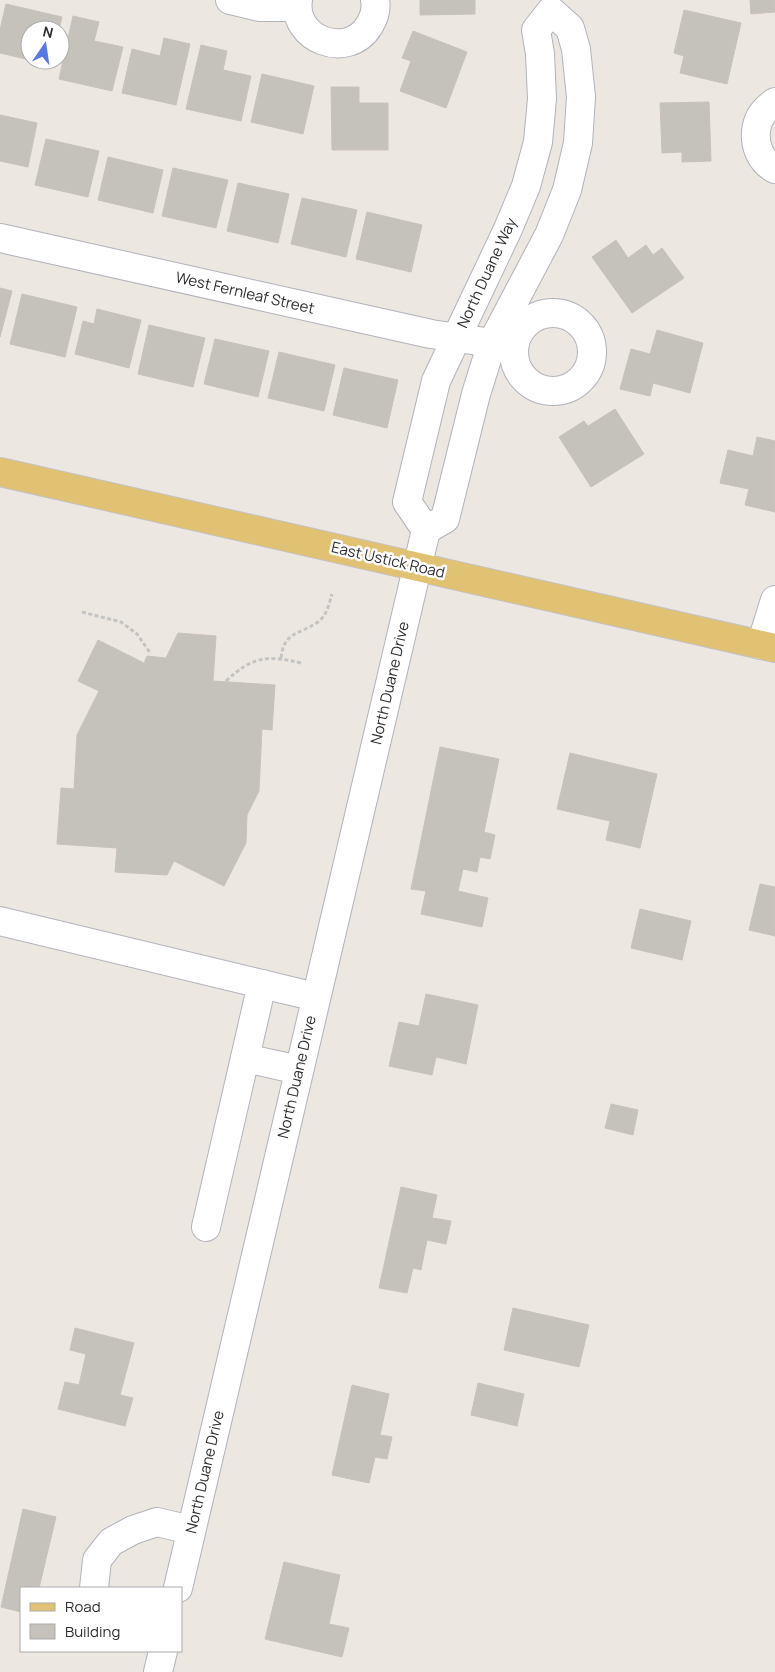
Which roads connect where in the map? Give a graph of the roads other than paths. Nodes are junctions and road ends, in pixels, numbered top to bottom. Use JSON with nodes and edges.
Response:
{"nodes":[{"id":1,"x":230,"y":0,"type":"edge"},
{"id":2,"x":375,"y":0,"type":"edge"},
{"id":3,"x":298,"y":3,"type":"edge"},
{"id":4,"x":550,"y":6,"type":"edge"},
{"id":5,"x":775,"y":102,"type":"edge"},
{"id":6,"x":775,"y":169,"type":"edge"},
{"id":7,"x":0,"y":238,"type":"edge"},
{"id":8,"x":456,"y":338,"type":"junction"},
{"id":9,"x":503,"y":342,"type":"junction"},
{"id":10,"x":0,"y":472,"type":"edge"},
{"id":11,"x":426,"y":530,"type":"junction"},
{"id":12,"x":417,"y":567,"type":"junction"},
{"id":13,"x":775,"y":600,"type":"edge"},
{"id":14,"x":768,"y":646,"type":"edge"},
{"id":15,"x":0,"y":921,"type":"edge"},
{"id":16,"x":262,"y":984,"type":"junction"},
{"id":17,"x":316,"y":997,"type":"junction"},
{"id":18,"x":245,"y":1058,"type":"junction"},
{"id":19,"x":299,"y":1070,"type":"junction"},
{"id":20,"x":206,"y":1227,"type":"dead end"},
{"id":21,"x":191,"y":1530,"type":"junction"},
{"id":22,"x":94,"y":1587,"type":"edge"},
{"id":23,"x":178,"y":1587,"type":"edge"},
{"id":24,"x":163,"y":1652,"type":"edge"},
{"id":25,"x":158,"y":1672,"type":"edge"}],
"edges":[{"from":1,"to":3,"type":"street"},
{"from":2,"to":3,"type":"street"},
{"from":4,"to":8,"type":"street","name":"North Duane Way"},
{"from":4,"to":9,"type":"street","name":"North Duane Way"},
{"from":5,"to":6,"type":"street"},
{"from":7,"to":8,"type":"street","name":"West Fernleaf Street"},
{"from":8,"to":9,"type":"street","name":"West Fernleaf Street"},
{"from":8,"to":11,"type":"street","name":"North Duane Way"},
{"from":9,"to":11,"type":"street","name":"North Duane Way"},
{"from":10,"to":12,"type":"main road","name":"East Ustick Road"},
{"from":11,"to":12,"type":"street"},
{"from":12,"to":14,"type":"main road","name":"East Ustick Road"},
{"from":12,"to":17,"type":"street","name":"North Duane Drive"},
{"from":13,"to":14,"type":"street"},
{"from":15,"to":16,"type":"street"},
{"from":16,"to":17,"type":"street"},
{"from":16,"to":18,"type":"street"},
{"from":17,"to":19,"type":"street","name":"North Duane Drive"},
{"from":18,"to":19,"type":"street"},
{"from":18,"to":20,"type":"street"},
{"from":19,"to":21,"type":"street","name":"North Duane Drive"},
{"from":21,"to":22,"type":"street"},
{"from":21,"to":23,"type":"street","name":"North Duane Drive"},
{"from":24,"to":25,"type":"street"}]}
